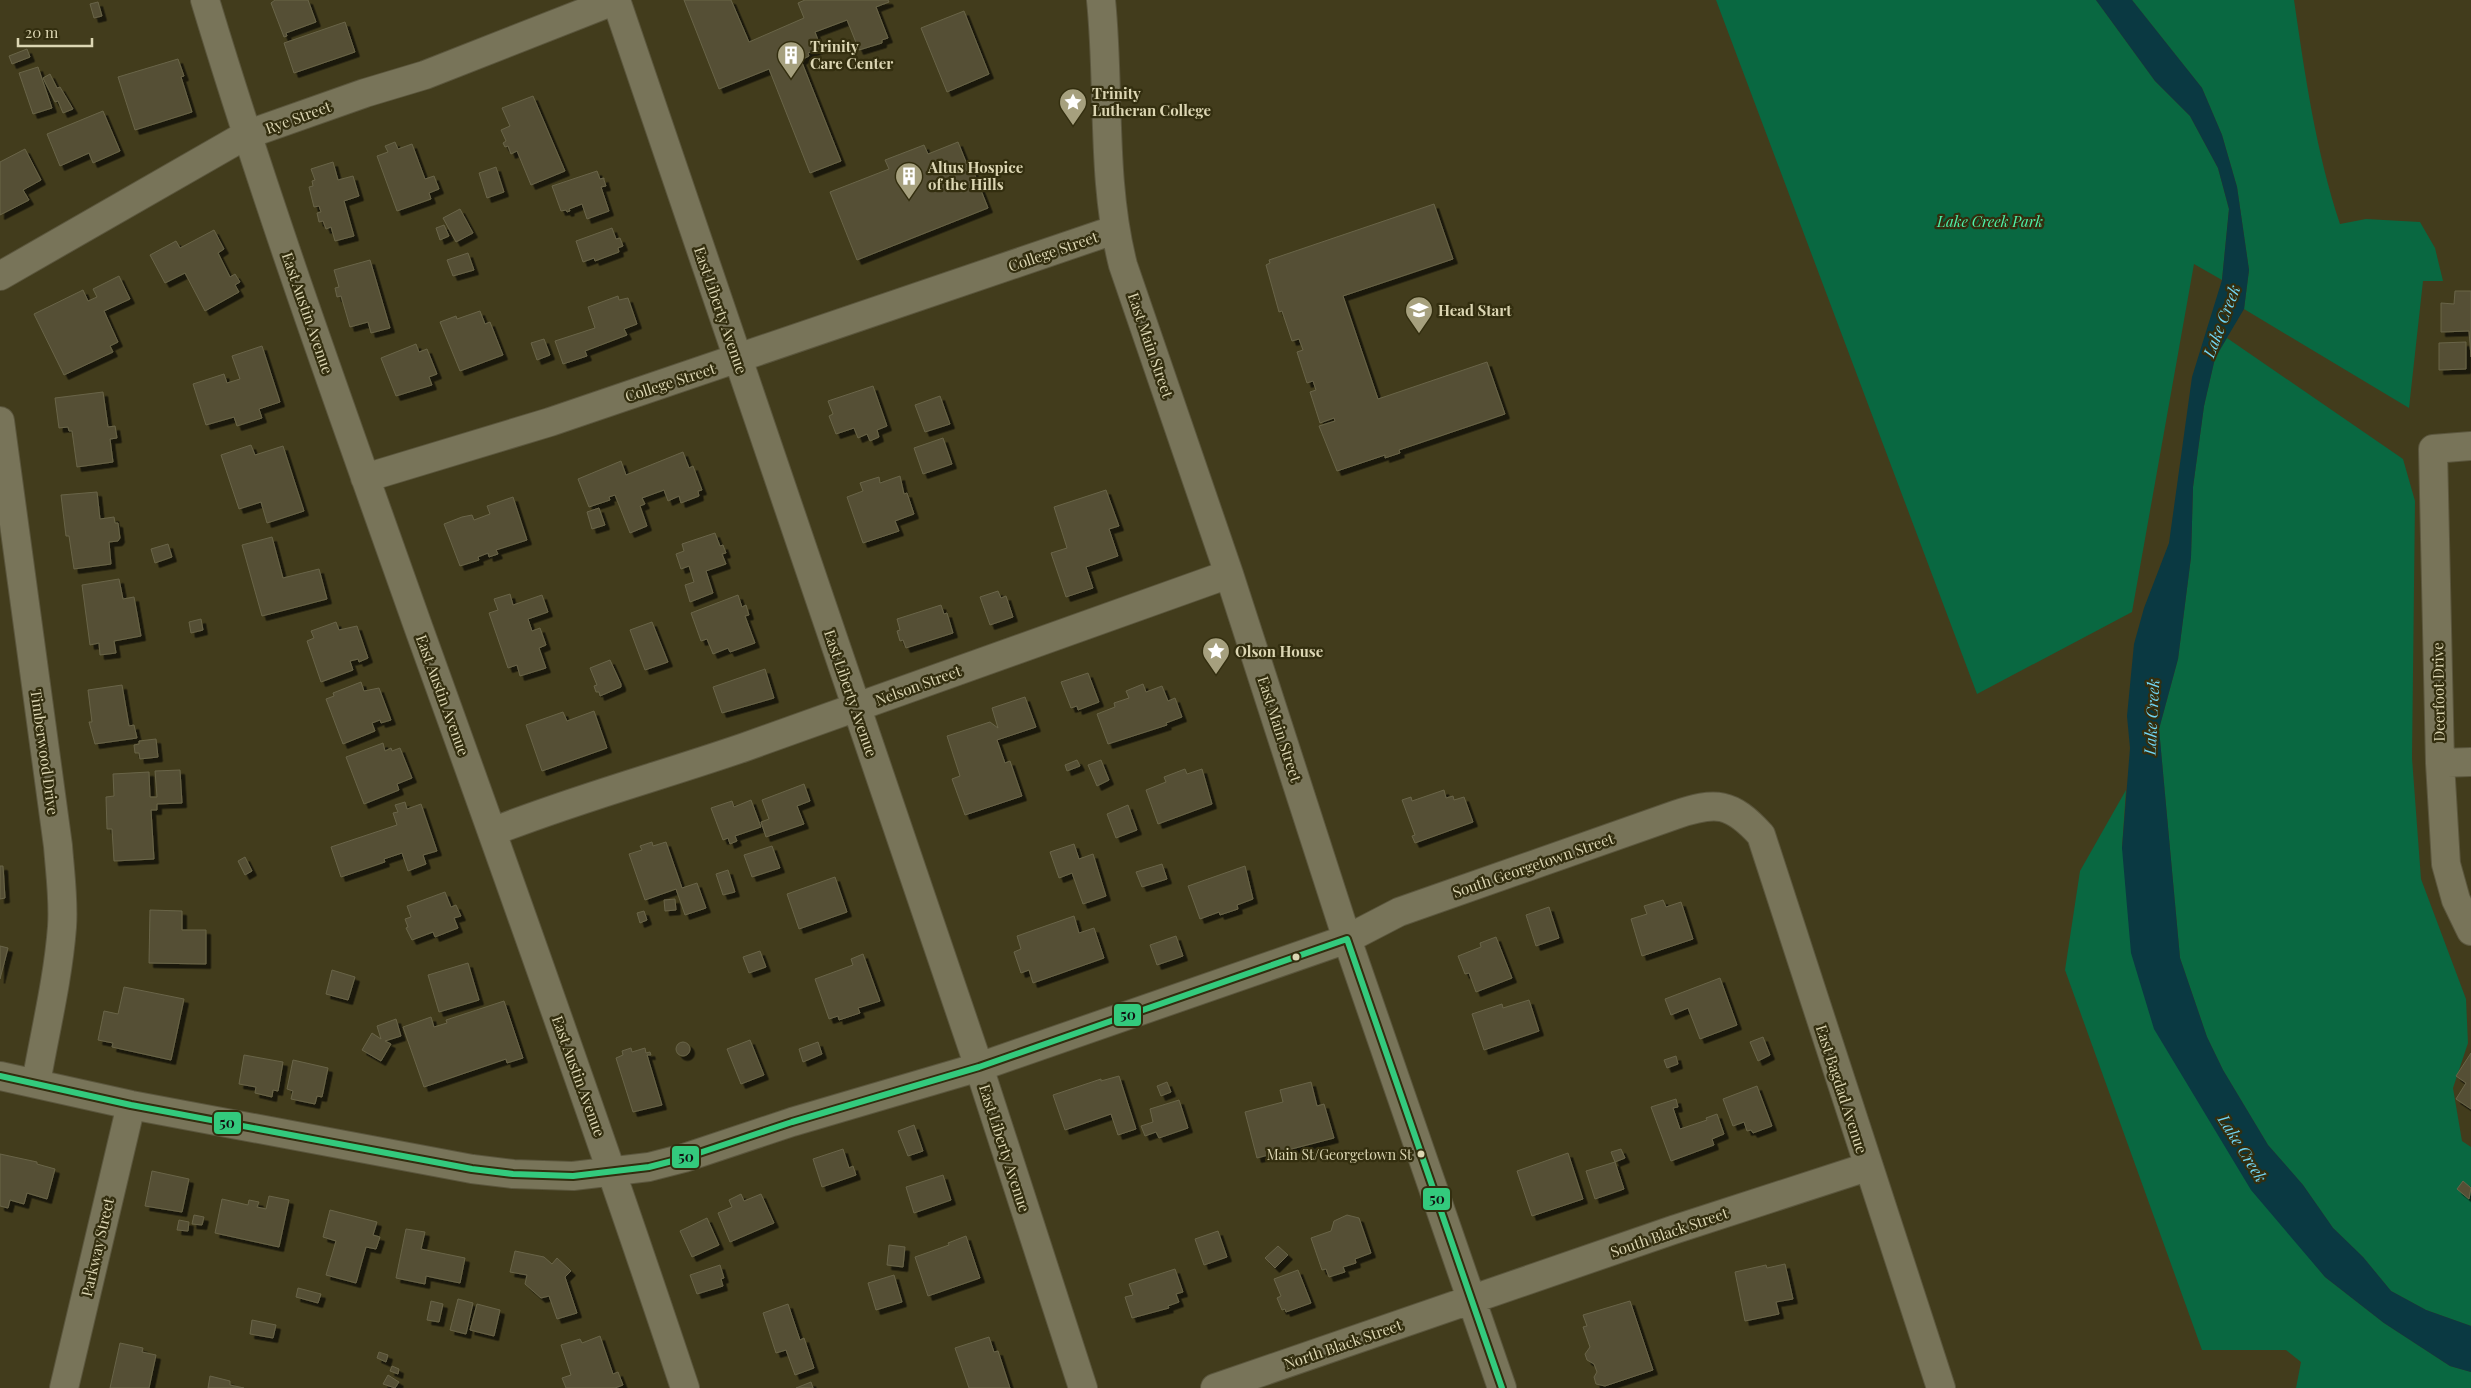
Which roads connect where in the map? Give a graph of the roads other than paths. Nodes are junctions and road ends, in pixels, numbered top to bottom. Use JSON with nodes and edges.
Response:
{"nodes":[{"id":1,"x":205,"y":0,"type":"edge"},
{"id":2,"x":616,"y":0,"type":"edge"},
{"id":3,"x":1101,"y":0,"type":"edge"},
{"id":4,"x":246,"y":135,"type":"junction"},
{"id":5,"x":1114,"y":230,"type":"junction"},
{"id":6,"x":0,"y":276,"type":"edge"},
{"id":7,"x":738,"y":359,"type":"junction"},
{"id":8,"x":0,"y":421,"type":"edge"},
{"id":9,"x":2471,"y":446,"type":"edge"},
{"id":10,"x":365,"y":478,"type":"junction"},
{"id":11,"x":1230,"y":574,"type":"junction"},
{"id":12,"x":856,"y":708,"type":"junction"},
{"id":13,"x":2440,"y":762,"type":"junction"},
{"id":14,"x":2471,"y":762,"type":"edge"},
{"id":15,"x":1723,"y":807,"type":"joint"},
{"id":16,"x":492,"y":832,"type":"junction"},
{"id":17,"x":2471,"y":931,"type":"edge"},
{"id":18,"x":1348,"y":939,"type":"junction"},
{"id":19,"x":979,"y":1068,"type":"junction"},
{"id":20,"x":0,"y":1076,"type":"edge"},
{"id":21,"x":36,"y":1083,"type":"junction"},
{"id":22,"x":131,"y":1105,"type":"junction"},
{"id":23,"x":1867,"y":1166,"type":"junction"},
{"id":24,"x":613,"y":1172,"type":"junction"},
{"id":25,"x":1472,"y":1299,"type":"junction"},
{"id":26,"x":64,"y":1388,"type":"edge"},
{"id":27,"x":685,"y":1388,"type":"edge"},
{"id":28,"x":1083,"y":1388,"type":"edge"},
{"id":29,"x":1215,"y":1388,"type":"edge"},
{"id":30,"x":1502,"y":1388,"type":"edge"},
{"id":31,"x":1941,"y":1388,"type":"edge"}],
"edges":[{"from":1,"to":4,"type":"street","name":"East Austin Avenue"},
{"from":2,"to":4,"type":"street","name":"Rye Street"},
{"from":2,"to":7,"type":"street","name":"East Liberty Avenue"},
{"from":3,"to":5,"type":"street","name":"East Main Street"},
{"from":4,"to":6,"type":"street","name":"Rye Street"},
{"from":4,"to":10,"type":"street","name":"East Austin Avenue"},
{"from":5,"to":7,"type":"street","name":"College Street"},
{"from":5,"to":11,"type":"street","name":"East Main Street"},
{"from":7,"to":10,"type":"street","name":"College Street"},
{"from":7,"to":12,"type":"street","name":"East Liberty Avenue"},
{"from":8,"to":21,"type":"street","name":"Timberwood Drive"},
{"from":9,"to":13,"type":"street","name":"Deerfoot Drive"},
{"from":10,"to":16,"type":"street","name":"East Austin Avenue"},
{"from":11,"to":12,"type":"street","name":"Nelson Street"},
{"from":11,"to":18,"type":"street","name":"East Main Street"},
{"from":12,"to":16,"type":"street","name":"Nelson Street"},
{"from":12,"to":19,"type":"street","name":"East Liberty Avenue"},
{"from":13,"to":14,"type":"street"},
{"from":13,"to":17,"type":"street","name":"Deerfoot Drive"},
{"from":15,"to":18,"type":"street","name":"South Georgetown Street"},
{"from":15,"to":23,"type":"street","name":"East Bagdad Avenue"},
{"from":16,"to":24,"type":"street","name":"East Austin Avenue"},
{"from":18,"to":19,"type":"street","name":"South Georgetown Street"},
{"from":18,"to":25,"type":"street","name":"East Main Street"},
{"from":19,"to":24,"type":"street","name":"South Georgetown Street"},
{"from":19,"to":28,"type":"street","name":"East Liberty Avenue"},
{"from":20,"to":21,"type":"street","name":"South Georgetown Street"},
{"from":21,"to":22,"type":"street","name":"South Georgetown Street"},
{"from":22,"to":24,"type":"street","name":"South Georgetown Street"},
{"from":22,"to":26,"type":"street","name":"Parkway Street"},
{"from":23,"to":25,"type":"street","name":"South Black Street"},
{"from":23,"to":31,"type":"street","name":"East Bagdad Avenue"},
{"from":24,"to":27,"type":"street","name":"East Austin Avenue"},
{"from":25,"to":29,"type":"street","name":"North Black Street"},
{"from":25,"to":30,"type":"street","name":"East Main Street"}]}
